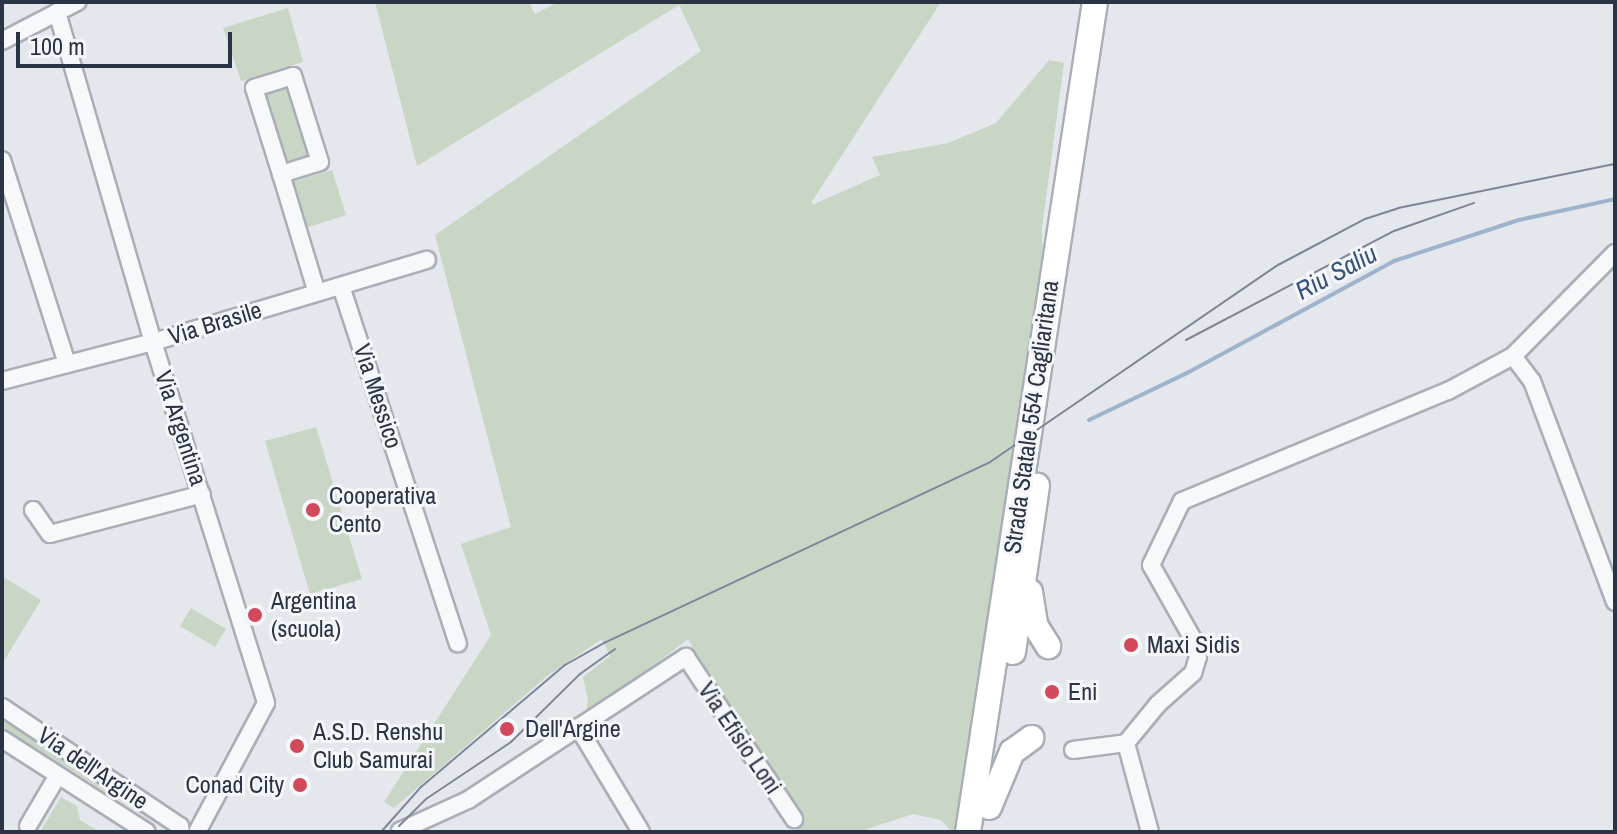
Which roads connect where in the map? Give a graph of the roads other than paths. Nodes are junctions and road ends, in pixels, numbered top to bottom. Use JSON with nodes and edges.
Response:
{"nodes":[{"id":1,"x":77,"y":2,"type":"edge"},
{"id":2,"x":1080,"y":2,"type":"edge"},
{"id":3,"x":1095,"y":2,"type":"edge"},
{"id":4,"x":1111,"y":2,"type":"edge"},
{"id":5,"x":57,"y":12,"type":"junction"},
{"id":6,"x":4,"y":35,"type":"edge"},
{"id":7,"x":1078,"y":110,"type":"junction"},
{"id":8,"x":2,"y":160,"type":"edge"},
{"id":9,"x":281,"y":174,"type":"junction"},
{"id":10,"x":1615,"y":253,"type":"edge"},
{"id":11,"x":427,"y":260,"type":"dead end"},
{"id":12,"x":341,"y":286,"type":"junction"},
{"id":13,"x":317,"y":293,"type":"junction"},
{"id":14,"x":153,"y":342,"type":"junction"},
{"id":15,"x":1513,"y":356,"type":"junction"},
{"id":16,"x":67,"y":364,"type":"junction"},
{"id":17,"x":2,"y":381,"type":"edge"},
{"id":18,"x":1040,"y":412,"type":"junction"},
{"id":19,"x":1034,"y":454,"type":"junction"},
{"id":20,"x":202,"y":494,"type":"junction"},
{"id":21,"x":33,"y":510,"type":"dead end"},
{"id":22,"x":1027,"y":567,"type":"junction"},
{"id":23,"x":1615,"y":602,"type":"edge"},
{"id":24,"x":458,"y":643,"type":"dead end"},
{"id":25,"x":1048,"y":646,"type":"dead end"},
{"id":26,"x":2,"y":707,"type":"edge"},
{"id":27,"x":578,"y":727,"type":"junction"},
{"id":28,"x":1031,"y":738,"type":"dead end"},
{"id":29,"x":2,"y":739,"type":"edge"},
{"id":30,"x":1126,"y":743,"type":"junction"},
{"id":31,"x":1073,"y":750,"type":"dead end"},
{"id":32,"x":58,"y":775,"type":"junction"},
{"id":33,"x":989,"y":807,"type":"junction"},
{"id":34,"x":794,"y":819,"type":"dead end"},
{"id":35,"x":28,"y":826,"type":"dead end"},
{"id":36,"x":400,"y":831,"type":"edge"},
{"id":37,"x":147,"y":832,"type":"edge"},
{"id":38,"x":181,"y":832,"type":"edge"},
{"id":39,"x":197,"y":832,"type":"edge"},
{"id":40,"x":641,"y":832,"type":"edge"},
{"id":41,"x":968,"y":832,"type":"edge"},
{"id":42,"x":984,"y":832,"type":"edge"},
{"id":43,"x":1150,"y":832,"type":"edge"}],
"edges":[{"from":1,"to":5,"type":"street"},
{"from":2,"to":7,"type":"highway"},
{"from":3,"to":7,"type":"highway","name":"Strada Statale 554 Cagliaritana"},
{"from":4,"to":18,"type":"highway","name":"Strada Statale 554 Cagliaritana"},
{"from":5,"to":6,"type":"street"},
{"from":5,"to":14,"type":"street","name":"Via Argentina"},
{"from":7,"to":18,"type":"highway","name":"Strada Statale 554 Cagliaritana"},
{"from":8,"to":16,"type":"street"},
{"from":9,"to":9,"type":"street"},
{"from":9,"to":13,"type":"street"},
{"from":10,"to":15,"type":"street"},
{"from":11,"to":12,"type":"street","name":"Via Brasile"},
{"from":12,"to":13,"type":"street","name":"Via Brasile"},
{"from":12,"to":24,"type":"street","name":"Via Messico"},
{"from":13,"to":14,"type":"street","name":"Via Brasile"},
{"from":14,"to":16,"type":"street","name":"Via Brasile"},
{"from":14,"to":20,"type":"street","name":"Via Argentina"},
{"from":15,"to":23,"type":"street"},
{"from":15,"to":30,"type":"street"},
{"from":16,"to":17,"type":"street","name":"Via Brasile"},
{"from":18,"to":19,"type":"highway","name":"Strada Statale 554 Cagliaritana"},
{"from":19,"to":22,"type":"highway","name":"Strada Statale 554 Cagliaritana"},
{"from":19,"to":41,"type":"highway","name":"Strada Statale 554 Cagliaritana"},
{"from":20,"to":21,"type":"street"},
{"from":20,"to":39,"type":"street","name":"Via Argentina"},
{"from":22,"to":25,"type":"highway"},
{"from":22,"to":33,"type":"highway","name":"Strada Statale 554 Cagliaritana"},
{"from":26,"to":38,"type":"street","name":"Via dell'Argine"},
{"from":27,"to":34,"type":"street","name":"Via Efisio Loni"},
{"from":27,"to":36,"type":"street"},
{"from":27,"to":40,"type":"street"},
{"from":28,"to":33,"type":"highway"},
{"from":29,"to":32,"type":"street","name":"Via dell'Argine"},
{"from":30,"to":31,"type":"street"},
{"from":30,"to":43,"type":"street"},
{"from":32,"to":35,"type":"street"},
{"from":32,"to":37,"type":"street","name":"Via dell'Argine"},
{"from":33,"to":42,"type":"highway","name":"Strada Statale 554 Cagliaritana"}]}
